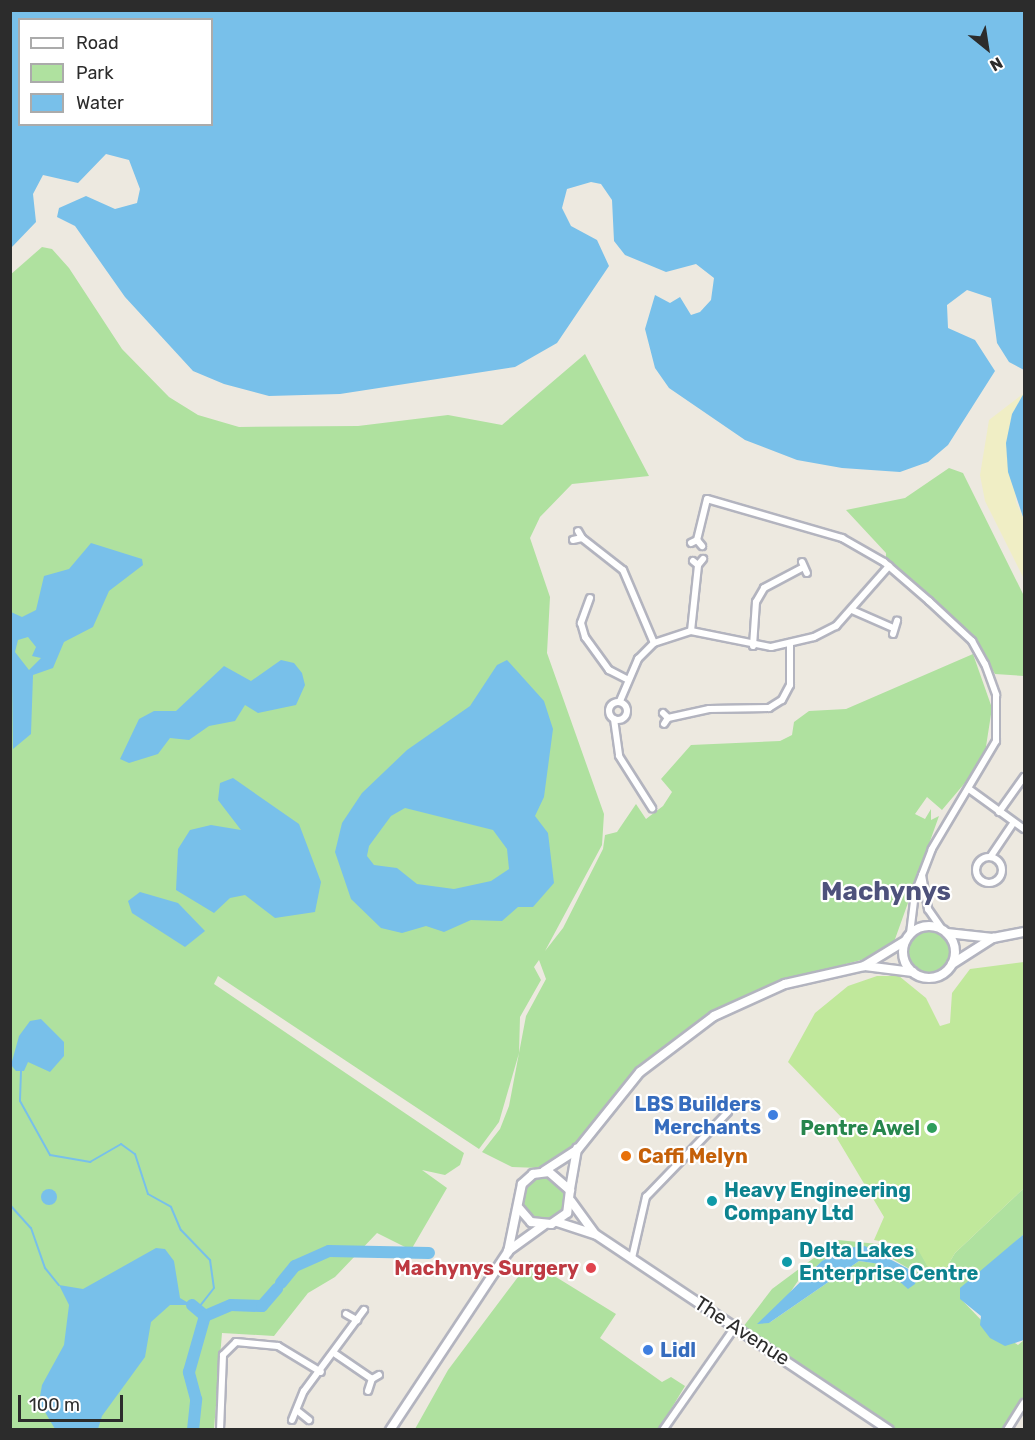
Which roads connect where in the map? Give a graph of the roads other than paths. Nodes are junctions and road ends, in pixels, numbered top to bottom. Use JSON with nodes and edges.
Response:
{"nodes":[{"id":1,"x":578,"y":531,"type":"dead end"},
{"id":2,"x":582,"y":538,"type":"junction"},
{"id":3,"x":573,"y":540,"type":"dead end"},
{"id":4,"x":702,"y":546,"type":"dead end"},
{"id":5,"x":703,"y":559,"type":"dead end"},
{"id":6,"x":889,"y":566,"type":"junction"},
{"id":7,"x":807,"y":573,"type":"dead end"},
{"id":8,"x":590,"y":598,"type":"dead end"},
{"id":9,"x":590,"y":606,"type":"junction"},
{"id":10,"x":600,"y":607,"type":"dead end"},
{"id":11,"x":852,"y":610,"type":"junction"},
{"id":12,"x":897,"y":621,"type":"dead end"},
{"id":13,"x":891,"y":627,"type":"junction"},
{"id":14,"x":691,"y":631,"type":"junction"},
{"id":15,"x":893,"y":634,"type":"dead end"},
{"id":16,"x":654,"y":643,"type":"junction"},
{"id":17,"x":790,"y":644,"type":"junction"},
{"id":18,"x":753,"y":645,"type":"junction"},
{"id":19,"x":627,"y":679,"type":"junction"},
{"id":20,"x":620,"y":701,"type":"junction"},
{"id":21,"x":663,"y":713,"type":"dead end"},
{"id":22,"x":669,"y":718,"type":"junction"},
{"id":23,"x":614,"y":719,"type":"junction"},
{"id":24,"x":664,"y":724,"type":"dead end"},
{"id":25,"x":1024,"y":777,"type":"edge"},
{"id":26,"x":969,"y":789,"type":"junction"},
{"id":27,"x":652,"y":808,"type":"dead end"},
{"id":28,"x":999,"y":812,"type":"junction"},
{"id":29,"x":1013,"y":823,"type":"junction"},
{"id":30,"x":1024,"y":829,"type":"edge"},
{"id":31,"x":991,"y":856,"type":"junction"},
{"id":32,"x":922,"y":874,"type":"junction"},
{"id":33,"x":944,"y":931,"type":"junction"},
{"id":34,"x":1024,"y":932,"type":"edge"},
{"id":35,"x":908,"y":938,"type":"junction"},
{"id":36,"x":993,"y":938,"type":"junction"},
{"id":37,"x":952,"y":964,"type":"junction"},
{"id":38,"x":864,"y":966,"type":"junction"},
{"id":39,"x":913,"y":972,"type":"junction"},
{"id":40,"x":728,"y":1112,"type":"dead end"},
{"id":41,"x":578,"y":1149,"type":"junction"},
{"id":42,"x":544,"y":1172,"type":"junction"},
{"id":43,"x":570,"y":1190,"type":"junction"},
{"id":44,"x":571,"y":1202,"type":"junction"},
{"id":45,"x":519,"y":1208,"type":"junction"},
{"id":46,"x":557,"y":1222,"type":"junction"},
{"id":47,"x":544,"y":1225,"type":"junction"},
{"id":48,"x":595,"y":1233,"type":"junction"},
{"id":49,"x":508,"y":1252,"type":"junction"},
{"id":50,"x":632,"y":1258,"type":"junction"},
{"id":51,"x":364,"y":1310,"type":"dead end"},
{"id":52,"x":346,"y":1314,"type":"dead end"},
{"id":53,"x":357,"y":1320,"type":"junction"},
{"id":54,"x":735,"y":1327,"type":"junction"},
{"id":55,"x":334,"y":1353,"type":"junction"},
{"id":56,"x":321,"y":1372,"type":"junction"},
{"id":57,"x":379,"y":1375,"type":"dead end"},
{"id":58,"x":372,"y":1379,"type":"junction"},
{"id":59,"x":368,"y":1391,"type":"dead end"},
{"id":60,"x":1024,"y":1403,"type":"edge"},
{"id":61,"x":299,"y":1412,"type":"junction"},
{"id":62,"x":292,"y":1420,"type":"dead end"},
{"id":63,"x":309,"y":1420,"type":"dead end"},
{"id":64,"x":886,"y":1429,"type":"edge"},
{"id":65,"x":220,"y":1430,"type":"edge"},
{"id":66,"x":390,"y":1430,"type":"edge"},
{"id":67,"x":663,"y":1430,"type":"edge"},
{"id":68,"x":1007,"y":1430,"type":"edge"}],
"edges":[{"from":1,"to":2,"type":"street"},
{"from":2,"to":3,"type":"street"},
{"from":2,"to":16,"type":"street"},
{"from":4,"to":6,"type":"street"},
{"from":5,"to":14,"type":"street"},
{"from":6,"to":11,"type":"street"},
{"from":6,"to":26,"type":"street"},
{"from":7,"to":18,"type":"street"},
{"from":8,"to":9,"type":"street"},
{"from":9,"to":10,"type":"street"},
{"from":9,"to":19,"type":"street"},
{"from":11,"to":13,"type":"street"},
{"from":11,"to":17,"type":"street"},
{"from":12,"to":13,"type":"street"},
{"from":13,"to":15,"type":"street"},
{"from":14,"to":16,"type":"street"},
{"from":14,"to":18,"type":"street"},
{"from":16,"to":19,"type":"street"},
{"from":17,"to":18,"type":"street"},
{"from":17,"to":22,"type":"street"},
{"from":19,"to":20,"type":"street"},
{"from":20,"to":23,"type":"street"},
{"from":20,"to":23,"type":"street"},
{"from":21,"to":22,"type":"street"},
{"from":22,"to":24,"type":"street"},
{"from":23,"to":27,"type":"street"},
{"from":25,"to":28,"type":"street"},
{"from":26,"to":28,"type":"street"},
{"from":26,"to":32,"type":"street"},
{"from":28,"to":29,"type":"street"},
{"from":29,"to":30,"type":"street"},
{"from":29,"to":31,"type":"street"},
{"from":31,"to":31,"type":"street"},
{"from":32,"to":33,"type":"street"},
{"from":32,"to":35,"type":"street"},
{"from":33,"to":35,"type":"main road"},
{"from":33,"to":36,"type":"main road"},
{"from":33,"to":37,"type":"main road"},
{"from":34,"to":36,"type":"main road"},
{"from":35,"to":38,"type":"main road"},
{"from":35,"to":39,"type":"main road"},
{"from":36,"to":37,"type":"main road"},
{"from":37,"to":39,"type":"main road"},
{"from":38,"to":39,"type":"main road"},
{"from":38,"to":41,"type":"main road"},
{"from":40,"to":50,"type":"street"},
{"from":41,"to":42,"type":"main road"},
{"from":41,"to":43,"type":"main road"},
{"from":42,"to":43,"type":"main road"},
{"from":42,"to":45,"type":"main road"},
{"from":43,"to":44,"type":"main road"},
{"from":44,"to":46,"type":"main road"},
{"from":44,"to":48,"type":"main road","name":"The Avenue"},
{"from":45,"to":47,"type":"main road"},
{"from":45,"to":49,"type":"main road"},
{"from":46,"to":47,"type":"main road"},
{"from":46,"to":48,"type":"main road","name":"The Avenue"},
{"from":47,"to":49,"type":"main road"},
{"from":48,"to":50,"type":"main road","name":"The Avenue"},
{"from":49,"to":66,"type":"main road"},
{"from":50,"to":54,"type":"main road","name":"The Avenue"},
{"from":51,"to":53,"type":"street"},
{"from":52,"to":53,"type":"street"},
{"from":53,"to":55,"type":"street"},
{"from":54,"to":64,"type":"main road","name":"The Avenue"},
{"from":54,"to":67,"type":"street"},
{"from":55,"to":56,"type":"street"},
{"from":55,"to":58,"type":"street"},
{"from":56,"to":61,"type":"street"},
{"from":56,"to":65,"type":"street"},
{"from":57,"to":58,"type":"street"},
{"from":58,"to":59,"type":"street"},
{"from":60,"to":68,"type":"street"},
{"from":61,"to":62,"type":"street"},
{"from":61,"to":63,"type":"street"}]}
